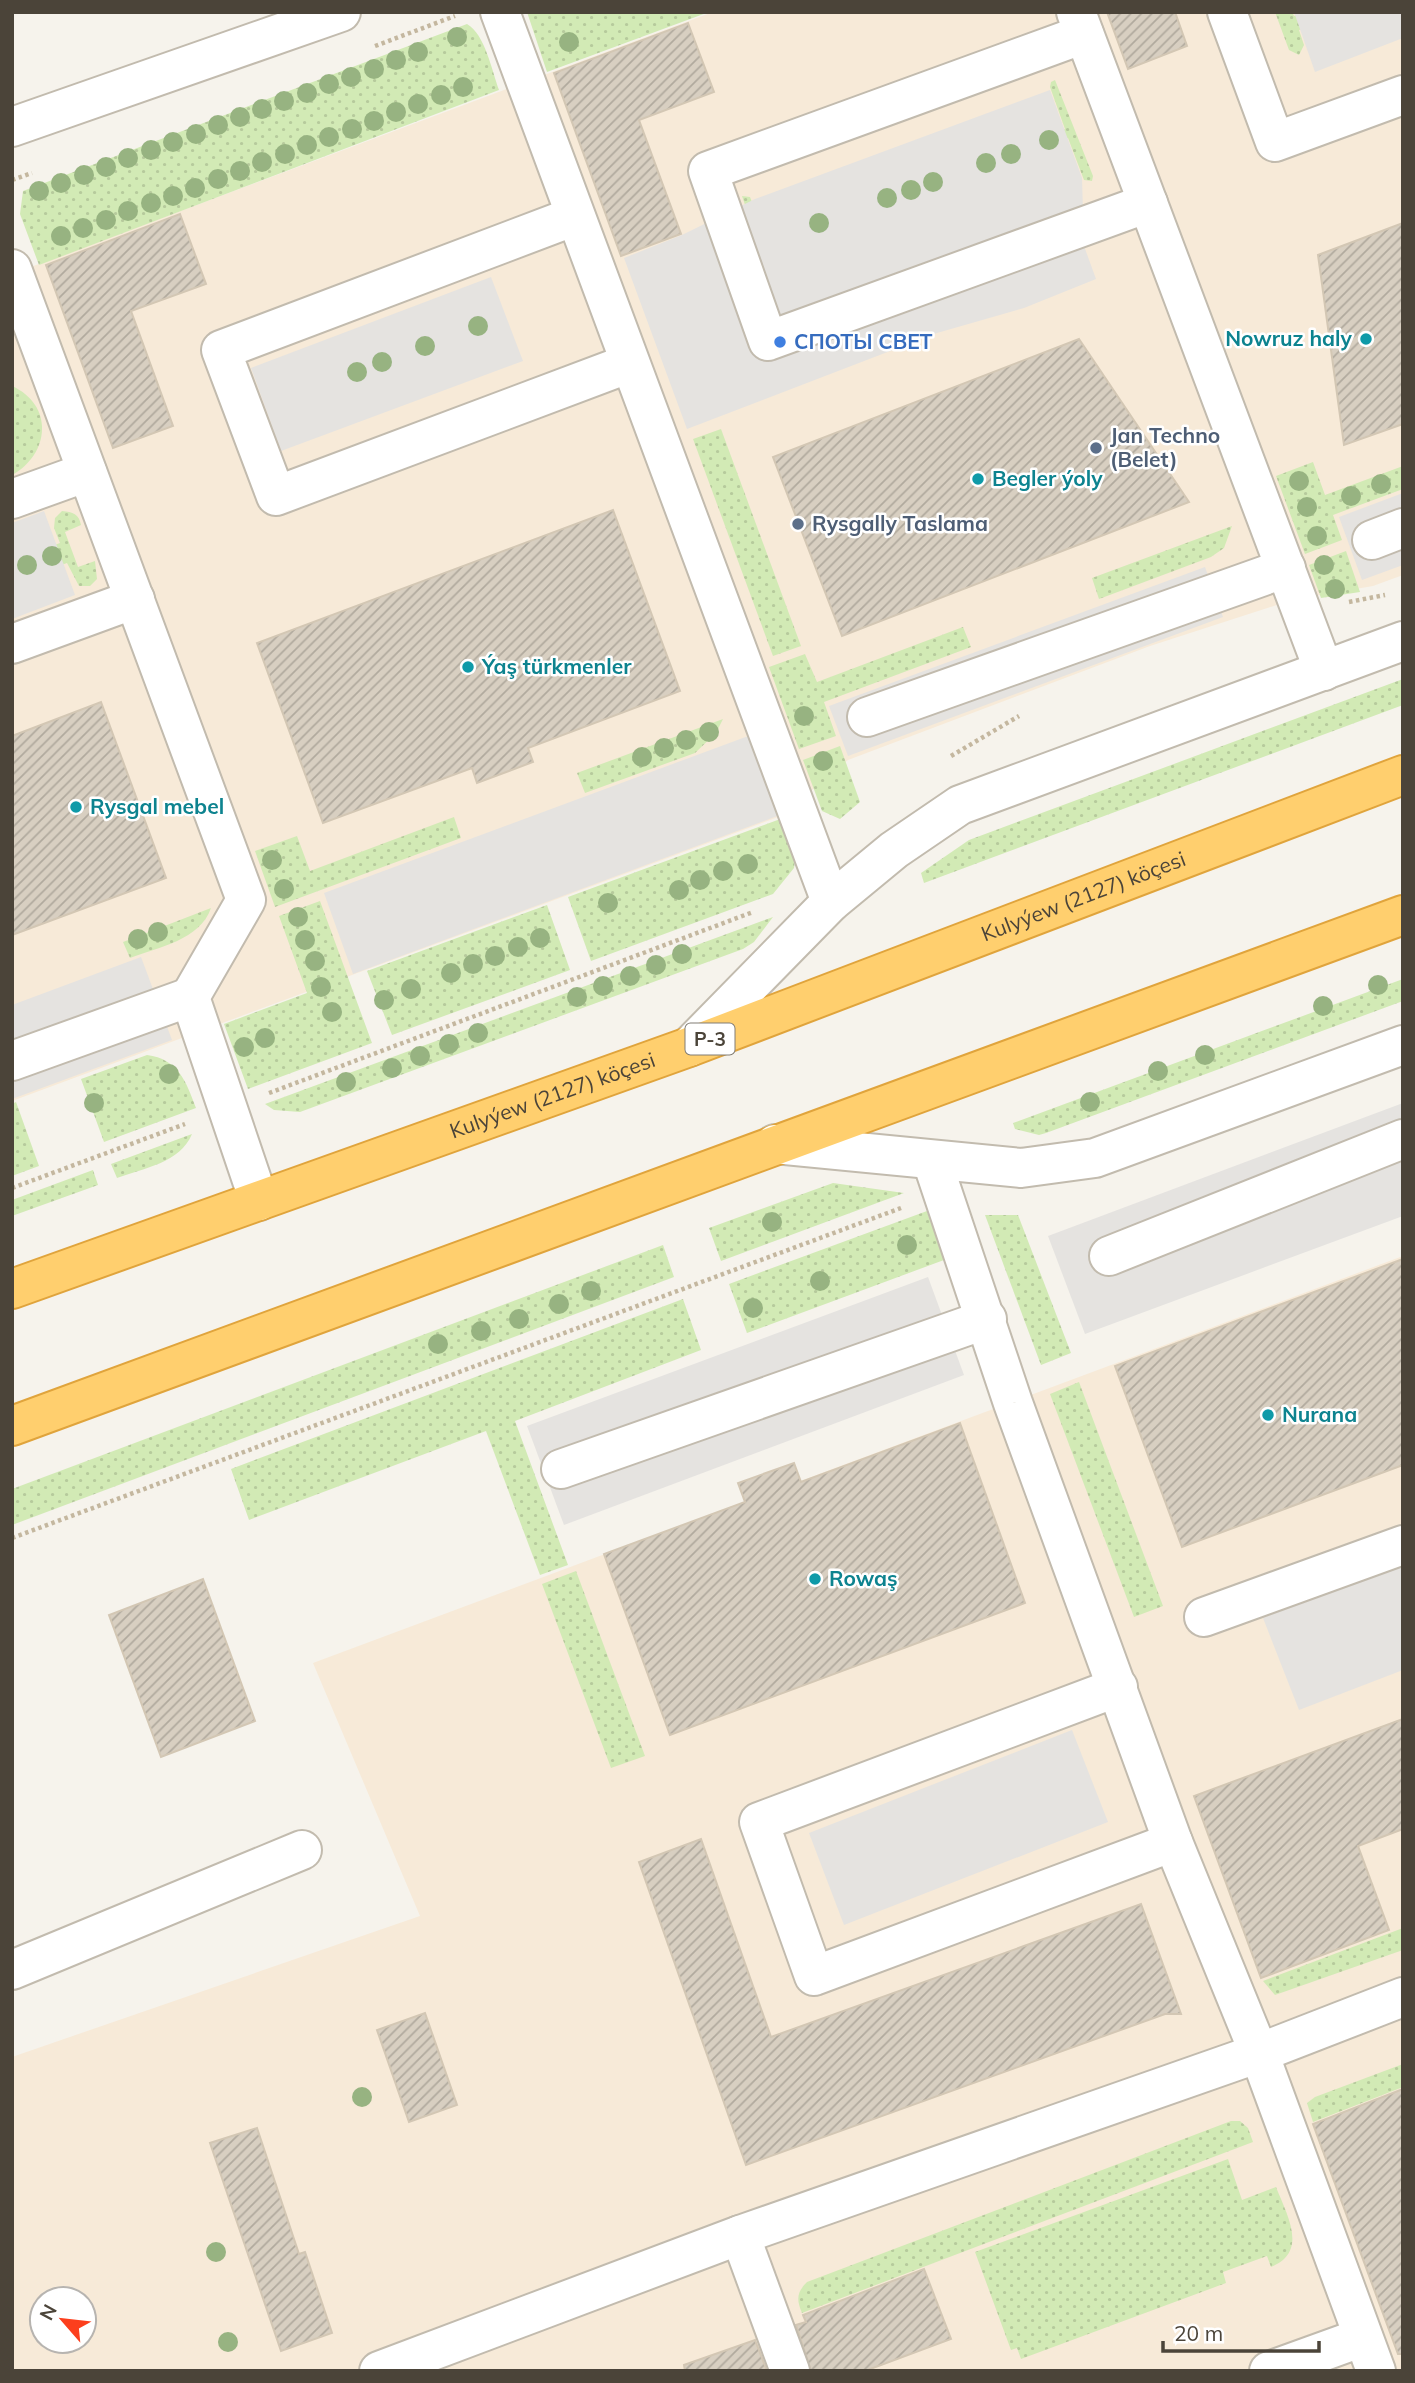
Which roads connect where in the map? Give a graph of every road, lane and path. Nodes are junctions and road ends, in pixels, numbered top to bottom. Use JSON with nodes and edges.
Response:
{"nodes":[{"id":1,"x":341,"y":12,"type":"edge"},
{"id":2,"x":500,"y":12,"type":"edge"},
{"id":3,"x":1227,"y":12,"type":"edge"},
{"id":4,"x":1080,"y":23,"type":"edge"},
{"id":5,"x":1403,"y":95,"type":"edge"},
{"id":6,"x":12,"y":127,"type":"edge"},
{"id":7,"x":1148,"y":203,"type":"junction"},
{"id":8,"x":575,"y":216,"type":"junction"},
{"id":9,"x":12,"y":269,"type":"edge"},
{"id":10,"x":23,"y":330,"type":"edge"},
{"id":11,"x":630,"y":363,"type":"junction"},
{"id":12,"x":87,"y":472,"type":"junction"},
{"id":13,"x":12,"y":499,"type":"edge"},
{"id":14,"x":1286,"y":568,"type":"junction"},
{"id":15,"x":1391,"y":594,"type":"dead end"},
{"id":16,"x":135,"y":599,"type":"junction"},
{"id":17,"x":1299,"y":604,"type":"junction"},
{"id":18,"x":1403,"y":641,"type":"edge"},
{"id":19,"x":12,"y":644,"type":"edge"},
{"id":20,"x":1324,"y":671,"type":"junction"},
{"id":21,"x":1025,"y":712,"type":"dead end"},
{"id":22,"x":867,"y":717,"type":"dead end"},
{"id":23,"x":946,"y":759,"type":"dead end"},
{"id":24,"x":1403,"y":775,"type":"edge"},
{"id":25,"x":831,"y":902,"type":"junction"},
{"id":26,"x":765,"y":908,"type":"dead end"},
{"id":27,"x":1403,"y":915,"type":"edge"},
{"id":28,"x":190,"y":997,"type":"junction"},
{"id":29,"x":1403,"y":1045,"type":"edge"},
{"id":30,"x":689,"y":1047,"type":"junction"},
{"id":31,"x":12,"y":1061,"type":"edge"},
{"id":32,"x":228,"y":1108,"type":"junction"},
{"id":33,"x":1403,"y":1139,"type":"edge"},
{"id":34,"x":775,"y":1143,"type":"junction"},
{"id":35,"x":938,"y":1178,"type":"junction"},
{"id":36,"x":12,"y":1188,"type":"edge"},
{"id":37,"x":259,"y":1201,"type":"junction"},
{"id":38,"x":1110,"y":1256,"type":"dead end"},
{"id":39,"x":12,"y":1289,"type":"edge"},
{"id":40,"x":987,"y":1318,"type":"junction"},
{"id":41,"x":12,"y":1426,"type":"edge"},
{"id":42,"x":561,"y":1469,"type":"dead end"},
{"id":43,"x":12,"y":1538,"type":"edge"},
{"id":44,"x":1403,"y":1545,"type":"edge"},
{"id":45,"x":1204,"y":1617,"type":"dead end"},
{"id":46,"x":1118,"y":1687,"type":"junction"},
{"id":47,"x":1173,"y":1842,"type":"junction"},
{"id":48,"x":302,"y":1850,"type":"dead end"},
{"id":49,"x":12,"y":1970,"type":"edge"},
{"id":50,"x":1403,"y":1997,"type":"edge"},
{"id":51,"x":1259,"y":2053,"type":"junction"},
{"id":52,"x":740,"y":2235,"type":"junction"},
{"id":53,"x":1370,"y":2354,"type":"edge"},
{"id":54,"x":379,"y":2371,"type":"edge"},
{"id":55,"x":790,"y":2371,"type":"edge"},
{"id":56,"x":1269,"y":2371,"type":"edge"}],
"edges":[{"from":1,"to":6,"type":"street"},
{"from":2,"to":8,"type":"street"},
{"from":3,"to":5,"type":"street"},
{"from":4,"to":7,"type":"street"},
{"from":4,"to":7,"type":"street"},
{"from":7,"to":14,"type":"street"},
{"from":8,"to":11,"type":"street"},
{"from":8,"to":11,"type":"street"},
{"from":9,"to":10,"type":"street"},
{"from":10,"to":12,"type":"street"},
{"from":11,"to":25,"type":"street"},
{"from":12,"to":13,"type":"street"},
{"from":12,"to":16,"type":"street"},
{"from":14,"to":17,"type":"street"},
{"from":14,"to":22,"type":"street"},
{"from":15,"to":17,"type":"path"},
{"from":16,"to":19,"type":"street"},
{"from":16,"to":28,"type":"street"},
{"from":17,"to":20,"type":"street"},
{"from":18,"to":20,"type":"street"},
{"from":20,"to":25,"type":"street"},
{"from":21,"to":23,"type":"path"},
{"from":24,"to":30,"type":"highway","name":"Kulyýew (2127) köçesi","number":"P-3"},
{"from":25,"to":30,"type":"street"},
{"from":26,"to":32,"type":"path"},
{"from":27,"to":34,"type":"highway"},
{"from":28,"to":31,"type":"street"},
{"from":28,"to":32,"type":"street"},
{"from":29,"to":35,"type":"street"},
{"from":30,"to":37,"type":"highway","name":"Kulyýew (2127) köçesi","number":"P-3"},
{"from":32,"to":36,"type":"path"},
{"from":32,"to":37,"type":"street"},
{"from":33,"to":38,"type":"street"},
{"from":34,"to":35,"type":"street"},
{"from":34,"to":41,"type":"highway"},
{"from":35,"to":40,"type":"street"},
{"from":35,"to":43,"type":"path"},
{"from":37,"to":39,"type":"highway","name":"Kulyýew (2127) köçesi","number":"P-3"},
{"from":40,"to":42,"type":"street"},
{"from":40,"to":46,"type":"street"},
{"from":44,"to":45,"type":"street"},
{"from":46,"to":47,"type":"street"},
{"from":46,"to":47,"type":"street"},
{"from":47,"to":51,"type":"street"},
{"from":48,"to":49,"type":"street"},
{"from":50,"to":51,"type":"street"},
{"from":51,"to":52,"type":"street"},
{"from":51,"to":53,"type":"street"},
{"from":52,"to":54,"type":"street"},
{"from":52,"to":55,"type":"street"},
{"from":53,"to":56,"type":"street"}]}
